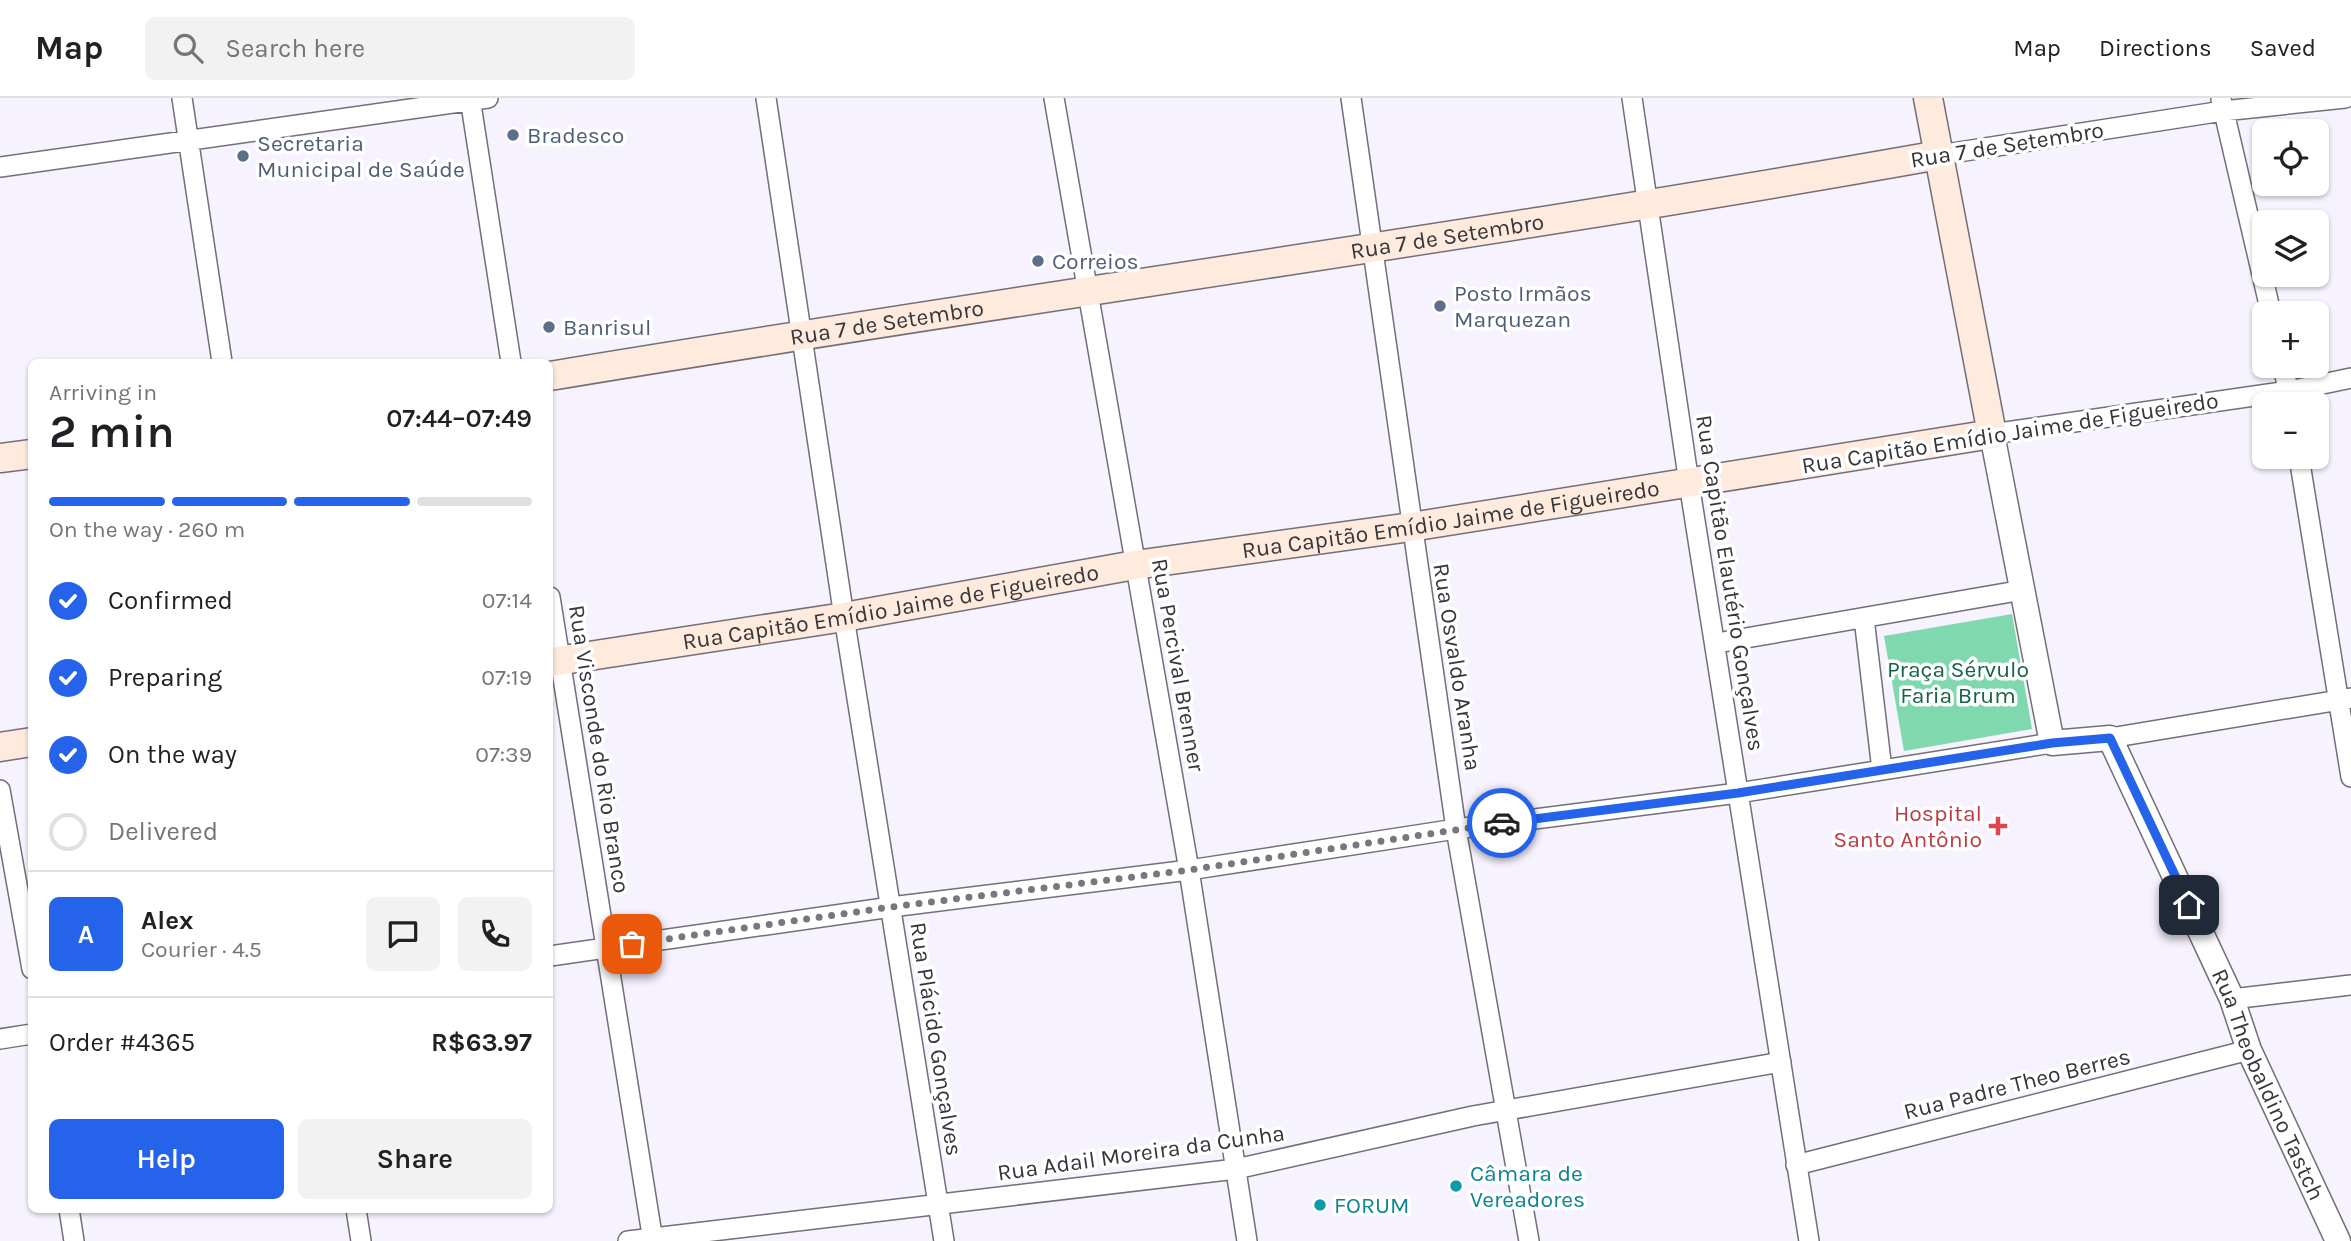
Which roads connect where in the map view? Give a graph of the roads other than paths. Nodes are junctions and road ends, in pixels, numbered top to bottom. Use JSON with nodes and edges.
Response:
{"nodes":[{"id":1,"x":181,"y":98,"type":"edge"},
{"id":2,"x":766,"y":98,"type":"edge"},
{"id":3,"x":1054,"y":98,"type":"edge"},
{"id":4,"x":1351,"y":98,"type":"edge"},
{"id":5,"x":1632,"y":98,"type":"edge"},
{"id":6,"x":1928,"y":98,"type":"edge"},
{"id":7,"x":2346,"y":98,"type":"edge"},
{"id":8,"x":476,"y":99,"type":"edge"},
{"id":9,"x":2222,"y":104,"type":"edge"},
{"id":10,"x":188,"y":139,"type":"junction"},
{"id":11,"x":1939,"y":155,"type":"junction"},
{"id":12,"x":0,"y":167,"type":"edge"},
{"id":13,"x":1648,"y":206,"type":"junction"},
{"id":14,"x":1373,"y":248,"type":"junction"},
{"id":15,"x":1086,"y":292,"type":"junction"},
{"id":16,"x":2268,"y":301,"type":"edge"},
{"id":17,"x":800,"y":334,"type":"junction"},
{"id":18,"x":222,"y":359,"type":"edge"},
{"id":19,"x":510,"y":359,"type":"edge"},
{"id":20,"x":553,"y":375,"type":"edge"},
{"id":21,"x":2351,"y":379,"type":"edge"},
{"id":22,"x":2307,"y":392,"type":"edge"},
{"id":23,"x":2252,"y":402,"type":"edge"},
{"id":24,"x":1992,"y":433,"type":"junction"},
{"id":25,"x":28,"y":454,"type":"edge"},
{"id":26,"x":0,"y":458,"type":"edge"},
{"id":27,"x":2302,"y":469,"type":"edge"},
{"id":28,"x":1689,"y":483,"type":"junction"},
{"id":29,"x":1411,"y":527,"type":"junction"},
{"id":30,"x":1135,"y":565,"type":"junction"},
{"id":31,"x":2022,"y":590,"type":"junction"},
{"id":32,"x":844,"y":617,"type":"junction"},
{"id":33,"x":1864,"y":618,"type":"junction"},
{"id":34,"x":553,"y":635,"type":"edge"},
{"id":35,"x":1717,"y":643,"type":"junction"},
{"id":36,"x":555,"y":661,"type":"edge"},
{"id":37,"x":2344,"y":699,"type":"edge"},
{"id":38,"x":2110,"y":738,"type":"junction"},
{"id":39,"x":28,"y":743,"type":"edge"},
{"id":40,"x":2052,"y":743,"type":"junction"},
{"id":41,"x":0,"y":747,"type":"edge"},
{"id":42,"x":1882,"y":770,"type":"junction"},
{"id":43,"x":2351,"y":777,"type":"edge"},
{"id":44,"x":0,"y":790,"type":"edge"},
{"id":45,"x":1738,"y":793,"type":"junction"},
{"id":46,"x":1456,"y":829,"type":"junction"},
{"id":47,"x":1189,"y":870,"type":"junction"},
{"id":48,"x":891,"y":907,"type":"junction"},
{"id":49,"x":28,"y":947,"type":"edge"},
{"id":50,"x":606,"y":948,"type":"junction"},
{"id":51,"x":553,"y":956,"type":"edge"},
{"id":52,"x":2351,"y":985,"type":"edge"},
{"id":53,"x":2232,"y":999,"type":"junction"},
{"id":54,"x":28,"y":1035,"type":"edge"},
{"id":55,"x":0,"y":1039,"type":"edge"},
{"id":56,"x":2249,"y":1050,"type":"junction"},
{"id":57,"x":1781,"y":1062,"type":"junction"},
{"id":58,"x":1505,"y":1110,"type":"junction"},
{"id":59,"x":1796,"y":1165,"type":"junction"},
{"id":60,"x":1236,"y":1169,"type":"junction"},
{"id":61,"x":938,"y":1206,"type":"junction"},
{"id":62,"x":70,"y":1213,"type":"edge"},
{"id":63,"x":357,"y":1213,"type":"edge"},
{"id":64,"x":653,"y":1239,"type":"edge"},
{"id":65,"x":74,"y":1241,"type":"edge"},
{"id":66,"x":361,"y":1241,"type":"edge"},
{"id":67,"x":628,"y":1241,"type":"edge"},
{"id":68,"x":944,"y":1241,"type":"edge"},
{"id":69,"x":1247,"y":1241,"type":"edge"},
{"id":70,"x":1529,"y":1241,"type":"edge"},
{"id":71,"x":1810,"y":1241,"type":"edge"},
{"id":72,"x":2338,"y":1241,"type":"edge"}],
"edges":[{"from":1,"to":10,"type":"street"},
{"from":2,"to":17,"type":"street","name":"Rua Plácido Gonçalves"},
{"from":3,"to":15,"type":"street","name":"Rua Percival Brenner"},
{"from":4,"to":14,"type":"street","name":"Rua Osvaldo Aranha"},
{"from":5,"to":13,"type":"street","name":"Rua Capitão Elautério Gonçalves"},
{"from":6,"to":11,"type":"main road"},
{"from":7,"to":9,"type":"street","name":"Rua 7 de Setembro"},
{"from":8,"to":10,"type":"street"},
{"from":8,"to":19,"type":"street"},
{"from":9,"to":11,"type":"street","name":"Rua 7 de Setembro"},
{"from":9,"to":16,"type":"street"},
{"from":10,"to":12,"type":"street"},
{"from":10,"to":18,"type":"street"},
{"from":11,"to":13,"type":"main road","name":"Rua 7 de Setembro"},
{"from":11,"to":24,"type":"main road"},
{"from":13,"to":14,"type":"main road","name":"Rua 7 de Setembro"},
{"from":13,"to":28,"type":"street","name":"Rua Capitão Elautério Gonçalves"},
{"from":14,"to":15,"type":"main road","name":"Rua 7 de Setembro"},
{"from":14,"to":29,"type":"street","name":"Rua Osvaldo Aranha"},
{"from":15,"to":17,"type":"main road","name":"Rua 7 de Setembro"},
{"from":15,"to":30,"type":"street","name":"Rua Percival Brenner"},
{"from":17,"to":20,"type":"main road","name":"Rua 7 de Setembro"},
{"from":17,"to":32,"type":"street","name":"Rua Plácido Gonçalves"},
{"from":21,"to":22,"type":"street","name":"Rua Capitão Emídio Jaime de Figueiredo"},
{"from":23,"to":24,"type":"street","name":"Rua Capitão Emídio Jaime de Figueiredo"},
{"from":24,"to":28,"type":"main road","name":"Rua Capitão Emídio Jaime de Figueiredo"},
{"from":24,"to":31,"type":"street"},
{"from":25,"to":26,"type":"main road"},
{"from":27,"to":37,"type":"street"},
{"from":28,"to":29,"type":"main road","name":"Rua Capitão Emídio Jaime de Figueiredo"},
{"from":28,"to":35,"type":"street","name":"Rua Capitão Elautério Gonçalves"},
{"from":29,"to":30,"type":"main road","name":"Rua Capitão Emídio Jaime de Figueiredo"},
{"from":29,"to":46,"type":"street","name":"Rua Osvaldo Aranha"},
{"from":30,"to":32,"type":"main road","name":"Rua Capitão Emídio Jaime de Figueiredo"},
{"from":30,"to":47,"type":"street","name":"Rua Percival Brenner"},
{"from":31,"to":33,"type":"street"},
{"from":31,"to":40,"type":"street"},
{"from":32,"to":36,"type":"main road","name":"Rua Capitão Emídio Jaime de Figueiredo"},
{"from":32,"to":48,"type":"street","name":"Rua Plácido Gonçalves"},
{"from":33,"to":35,"type":"street"},
{"from":33,"to":42,"type":"street"},
{"from":34,"to":36,"type":"street","name":"Rua Visconde do Rio Branco"},
{"from":35,"to":45,"type":"street","name":"Rua Capitão Elautério Gonçalves"},
{"from":36,"to":50,"type":"street","name":"Rua Visconde do Rio Branco"},
{"from":37,"to":38,"type":"street"},
{"from":37,"to":43,"type":"street"},
{"from":38,"to":40,"type":"street"},
{"from":38,"to":53,"type":"street","name":"Rua Theobaldino Tastch"},
{"from":39,"to":41,"type":"main road"},
{"from":40,"to":42,"type":"street"},
{"from":42,"to":45,"type":"street"},
{"from":44,"to":49,"type":"street"},
{"from":45,"to":46,"type":"street"},
{"from":45,"to":57,"type":"street","name":"Rua Capitão Elautério Gonçalves"},
{"from":46,"to":47,"type":"street"},
{"from":46,"to":58,"type":"street","name":"Rua Osvaldo Aranha"},
{"from":47,"to":48,"type":"street"},
{"from":47,"to":60,"type":"street","name":"Rua Percival Brenner"},
{"from":48,"to":50,"type":"street"},
{"from":48,"to":61,"type":"street","name":"Rua Plácido Gonçalves"},
{"from":50,"to":51,"type":"street"},
{"from":50,"to":64,"type":"street","name":"Rua Visconde do Rio Branco"},
{"from":52,"to":53,"type":"street"},
{"from":53,"to":56,"type":"street","name":"Rua Theobaldino Tastch"},
{"from":54,"to":55,"type":"street"},
{"from":56,"to":59,"type":"street","name":"Rua Padre Theo Berres"},
{"from":56,"to":72,"type":"street","name":"Rua Theobaldino Tastch"},
{"from":57,"to":58,"type":"street","name":"Rua Adail Moreira da Cunha"},
{"from":57,"to":59,"type":"street","name":"Rua Capitão Elautério Gonçalves"},
{"from":58,"to":60,"type":"street","name":"Rua Adail Moreira da Cunha"},
{"from":58,"to":70,"type":"street","name":"Rua Osvaldo Aranha"},
{"from":59,"to":71,"type":"street","name":"Rua Capitão Elautério Gonçalves"},
{"from":60,"to":61,"type":"street","name":"Rua Adail Moreira da Cunha"},
{"from":60,"to":69,"type":"street","name":"Rua Percival Brenner"},
{"from":61,"to":64,"type":"street","name":"Rua Adail Moreira da Cunha"},
{"from":61,"to":68,"type":"street","name":"Rua Plácido Gonçalves"},
{"from":62,"to":65,"type":"street"},
{"from":63,"to":66,"type":"street"},
{"from":64,"to":67,"type":"street","name":"Rua Adail Moreira da Cunha"}]}
